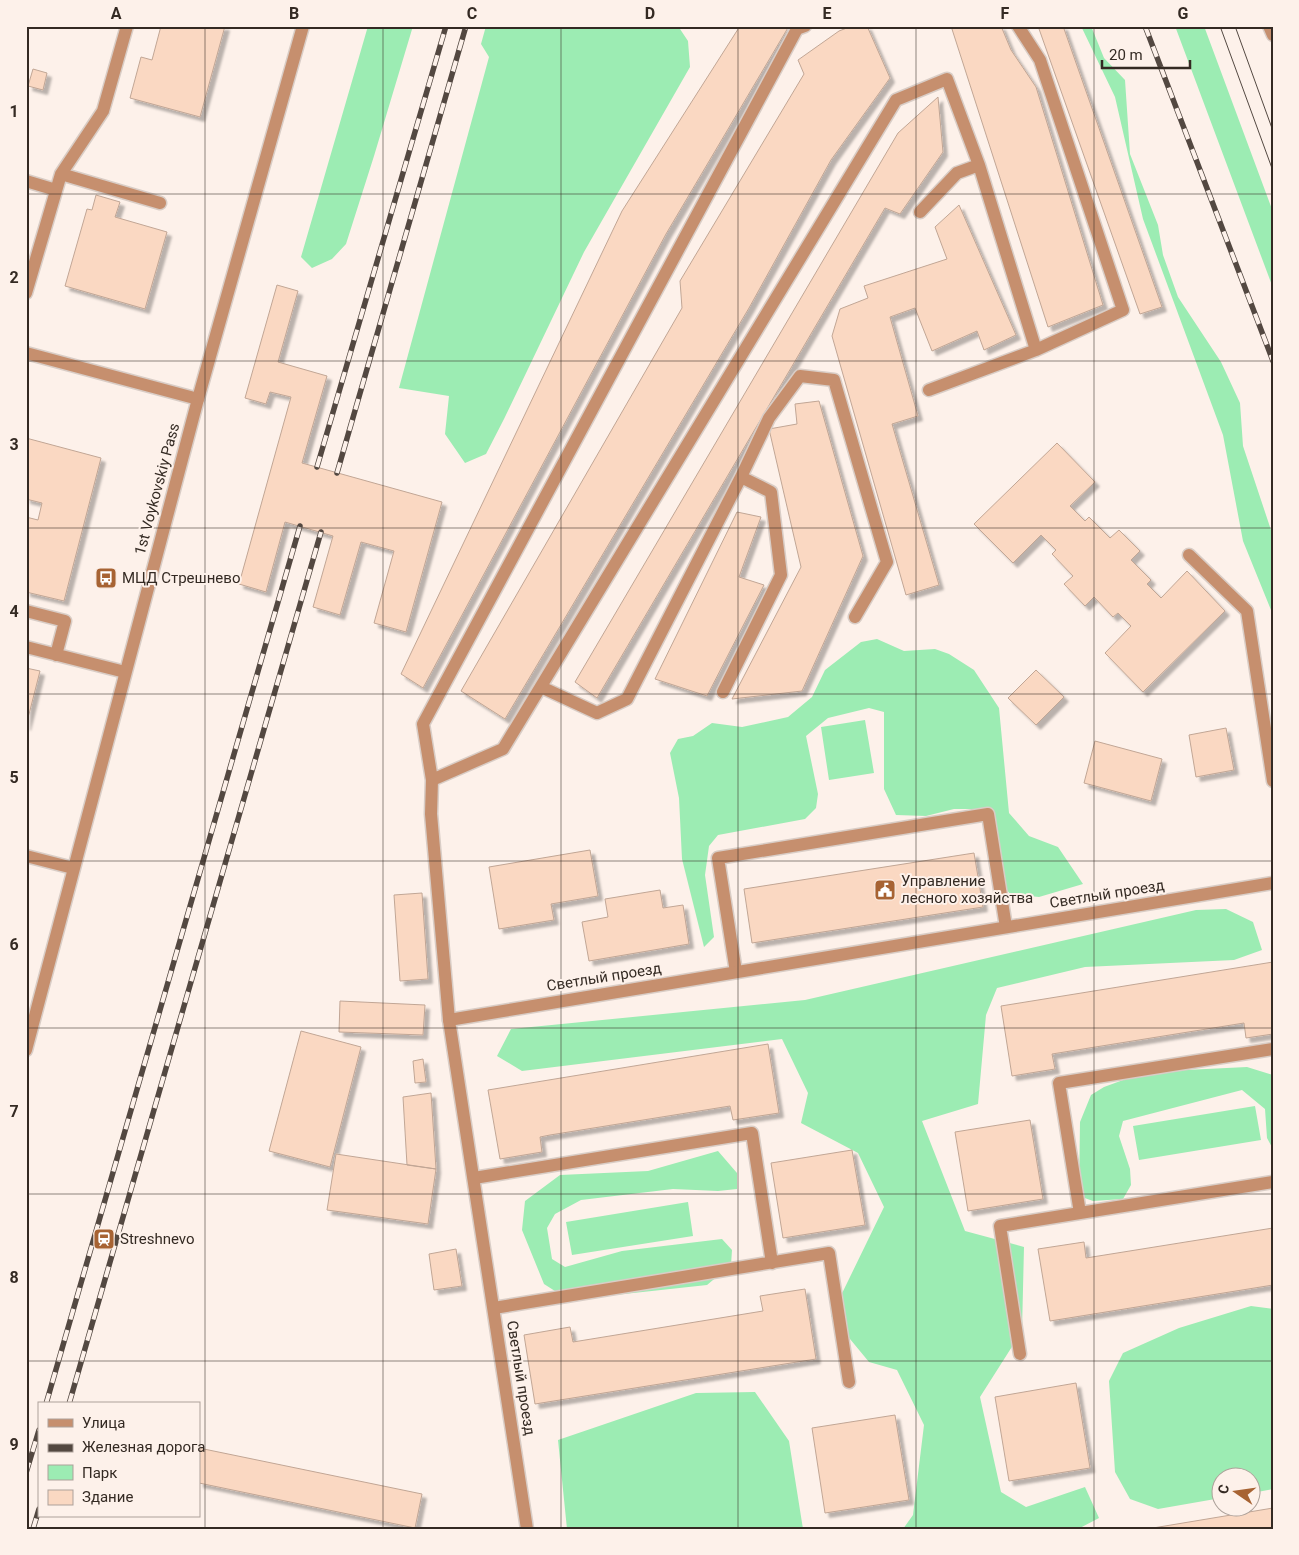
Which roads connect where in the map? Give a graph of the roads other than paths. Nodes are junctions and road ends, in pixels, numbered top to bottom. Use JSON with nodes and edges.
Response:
{"nodes":[{"id":1,"x":127,"y":26,"type":"edge"},
{"id":2,"x":303,"y":26,"type":"edge"},
{"id":3,"x":805,"y":26,"type":"edge"},
{"id":4,"x":1018,"y":26,"type":"edge"},
{"id":5,"x":1269,"y":26,"type":"edge"},
{"id":6,"x":1273,"y":35,"type":"edge"},
{"id":7,"x":978,"y":165,"type":"junction"},
{"id":8,"x":60,"y":174,"type":"junction"},
{"id":9,"x":26,"y":182,"type":"edge"},
{"id":10,"x":56,"y":190,"type":"junction"},
{"id":11,"x":160,"y":202,"type":"dead end"},
{"id":12,"x":920,"y":212,"type":"dead end"},
{"id":13,"x":26,"y":293,"type":"edge"},
{"id":14,"x":1036,"y":350,"type":"junction"},
{"id":15,"x":26,"y":353,"type":"edge"},
{"id":16,"x":928,"y":390,"type":"dead end"},
{"id":17,"x":198,"y":399,"type":"junction"},
{"id":18,"x":741,"y":477,"type":"junction"},
{"id":19,"x":1189,"y":555,"type":"dead end"},
{"id":20,"x":26,"y":612,"type":"edge"},
{"id":21,"x":855,"y":617,"type":"dead end"},
{"id":22,"x":26,"y":647,"type":"edge"},
{"id":23,"x":56,"y":655,"type":"junction"},
{"id":24,"x":125,"y":672,"type":"junction"},
{"id":25,"x":541,"y":687,"type":"junction"},
{"id":26,"x":723,"y":692,"type":"dead end"},
{"id":27,"x":432,"y":780,"type":"junction"},
{"id":28,"x":1273,"y":781,"type":"edge"},
{"id":29,"x":26,"y":856,"type":"edge"},
{"id":30,"x":73,"y":868,"type":"junction"},
{"id":31,"x":1272,"y":882,"type":"edge"},
{"id":32,"x":1006,"y":927,"type":"junction"},
{"id":33,"x":736,"y":972,"type":"junction"},
{"id":34,"x":450,"y":1020,"type":"junction"},
{"id":35,"x":1273,"y":1049,"type":"edge"},
{"id":36,"x":26,"y":1050,"type":"edge"},
{"id":37,"x":474,"y":1178,"type":"junction"},
{"id":38,"x":1273,"y":1182,"type":"edge"},
{"id":39,"x":1080,"y":1213,"type":"junction"},
{"id":40,"x":772,"y":1263,"type":"junction"},
{"id":41,"x":494,"y":1308,"type":"junction"},
{"id":42,"x":1020,"y":1354,"type":"dead end"},
{"id":43,"x":849,"y":1382,"type":"dead end"},
{"id":44,"x":527,"y":1529,"type":"edge"}],
"edges":[{"from":1,"to":8,"type":"street"},
{"from":2,"to":17,"type":"street","name":"1st Voykovskiy Pass"},
{"from":3,"to":27,"type":"street"},
{"from":4,"to":14,"type":"street"},
{"from":5,"to":6,"type":"street"},
{"from":7,"to":12,"type":"street"},
{"from":7,"to":14,"type":"street"},
{"from":7,"to":25,"type":"street"},
{"from":8,"to":10,"type":"street"},
{"from":8,"to":11,"type":"street"},
{"from":9,"to":10,"type":"street"},
{"from":10,"to":13,"type":"street"},
{"from":14,"to":16,"type":"street"},
{"from":15,"to":17,"type":"street"},
{"from":17,"to":24,"type":"street","name":"1st Voykovskiy Pass"},
{"from":18,"to":21,"type":"street"},
{"from":18,"to":25,"type":"street"},
{"from":18,"to":26,"type":"street"},
{"from":19,"to":28,"type":"street"},
{"from":20,"to":23,"type":"street"},
{"from":22,"to":23,"type":"street"},
{"from":23,"to":24,"type":"street"},
{"from":24,"to":30,"type":"street","name":"1st Voykovskiy Pass"},
{"from":25,"to":27,"type":"street"},
{"from":27,"to":34,"type":"street"},
{"from":29,"to":30,"type":"street"},
{"from":30,"to":36,"type":"street","name":"1st Voykovskiy Pass"},
{"from":31,"to":32,"type":"street","name":"Светлый проезд"},
{"from":32,"to":33,"type":"street","name":"Светлый проезд"},
{"from":32,"to":33,"type":"street"},
{"from":33,"to":34,"type":"street","name":"Светлый проезд"},
{"from":34,"to":37,"type":"street","name":"Светлый проезд"},
{"from":35,"to":39,"type":"street"},
{"from":37,"to":40,"type":"street"},
{"from":37,"to":41,"type":"street","name":"Светлый проезд"},
{"from":38,"to":39,"type":"street"},
{"from":39,"to":42,"type":"street"},
{"from":40,"to":41,"type":"street"},
{"from":40,"to":43,"type":"street"},
{"from":41,"to":44,"type":"street","name":"Светлый проезд"}]}
